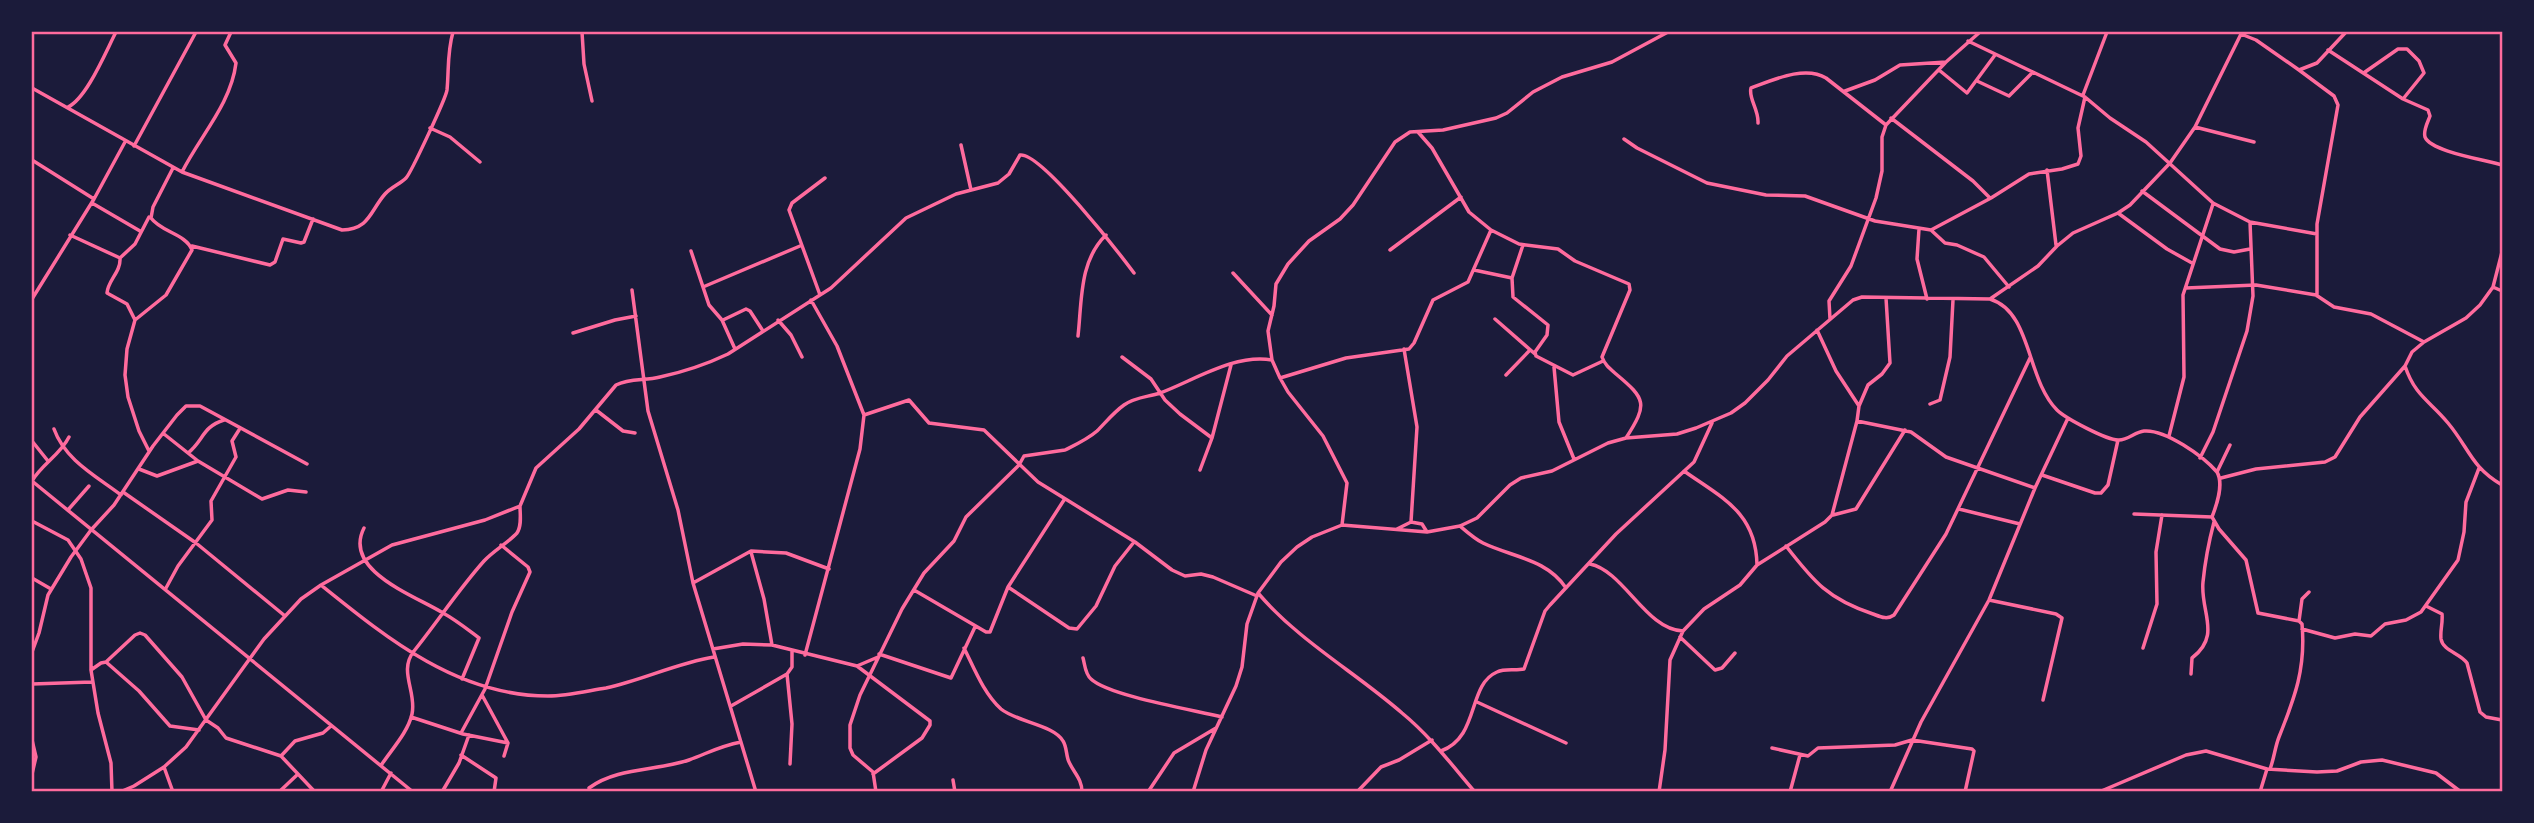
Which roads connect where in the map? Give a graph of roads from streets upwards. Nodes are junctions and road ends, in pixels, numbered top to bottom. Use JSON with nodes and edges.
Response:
{"nodes":[{"id":1,"x":117,"y":32,"type":"edge"},
{"id":2,"x":196,"y":32,"type":"edge"},
{"id":3,"x":231,"y":32,"type":"edge"},
{"id":4,"x":453,"y":32,"type":"edge"},
{"id":5,"x":582,"y":32,"type":"edge"},
{"id":6,"x":1668,"y":32,"type":"edge"},
{"id":7,"x":1980,"y":32,"type":"edge"},
{"id":8,"x":2107,"y":32,"type":"edge"},
{"id":9,"x":2346,"y":32,"type":"edge"},
{"id":10,"x":2241,"y":33,"type":"edge"},
{"id":11,"x":1968,"y":41,"type":"junction"},
{"id":12,"x":2328,"y":50,"type":"junction"},
{"id":13,"x":1995,"y":55,"type":"junction"},
{"id":14,"x":1946,"y":62,"type":"junction"},
{"id":15,"x":1939,"y":69,"type":"junction"},
{"id":16,"x":2299,"y":70,"type":"junction"},
{"id":17,"x":2033,"y":72,"type":"junction"},
{"id":18,"x":2364,"y":72,"type":"junction"},
{"id":19,"x":1977,"y":81,"type":"junction"},
{"id":20,"x":32,"y":88,"type":"edge"},
{"id":21,"x":1845,"y":91,"type":"junction"},
{"id":22,"x":2084,"y":97,"type":"junction"},
{"id":23,"x":2403,"y":99,"type":"junction"},
{"id":24,"x":592,"y":101,"type":"dead end"},
{"id":25,"x":68,"y":107,"type":"junction"},
{"id":26,"x":1891,"y":118,"type":"junction"},
{"id":27,"x":1758,"y":123,"type":"dead end"},
{"id":28,"x":1885,"y":125,"type":"junction"},
{"id":29,"x":2195,"y":127,"type":"junction"},
{"id":30,"x":430,"y":128,"type":"junction"},
{"id":31,"x":1418,"y":132,"type":"junction"},
{"id":32,"x":1623,"y":139,"type":"dead end"},
{"id":33,"x":125,"y":142,"type":"junction"},
{"id":34,"x":2254,"y":142,"type":"dead end"},
{"id":35,"x":961,"y":145,"type":"dead end"},
{"id":36,"x":134,"y":146,"type":"junction"},
{"id":37,"x":32,"y":160,"type":"edge"},
{"id":38,"x":480,"y":162,"type":"dead end"},
{"id":39,"x":2170,"y":163,"type":"junction"},
{"id":40,"x":2502,"y":165,"type":"edge"},
{"id":41,"x":173,"y":168,"type":"junction"},
{"id":42,"x":2047,"y":170,"type":"junction"},
{"id":43,"x":182,"y":172,"type":"junction"},
{"id":44,"x":825,"y":178,"type":"dead end"},
{"id":45,"x":971,"y":190,"type":"junction"},
{"id":46,"x":2142,"y":191,"type":"junction"},
{"id":47,"x":1461,"y":197,"type":"junction"},
{"id":48,"x":1991,"y":198,"type":"junction"},
{"id":49,"x":93,"y":200,"type":"junction"},
{"id":50,"x":2213,"y":203,"type":"junction"},
{"id":51,"x":2118,"y":213,"type":"junction"},
{"id":52,"x":150,"y":215,"type":"junction"},
{"id":53,"x":313,"y":219,"type":"junction"},
{"id":54,"x":1869,"y":219,"type":"junction"},
{"id":55,"x":2250,"y":222,"type":"junction"},
{"id":56,"x":1920,"y":229,"type":"junction"},
{"id":57,"x":140,"y":230,"type":"junction"},
{"id":58,"x":1491,"y":230,"type":"junction"},
{"id":59,"x":1931,"y":230,"type":"junction"},
{"id":60,"x":2318,"y":234,"type":"junction"},
{"id":61,"x":70,"y":235,"type":"junction"},
{"id":62,"x":1106,"y":235,"type":"junction"},
{"id":63,"x":2202,"y":235,"type":"junction"},
{"id":64,"x":1523,"y":244,"type":"junction"},
{"id":65,"x":191,"y":246,"type":"junction"},
{"id":66,"x":800,"y":246,"type":"junction"},
{"id":67,"x":2057,"y":246,"type":"junction"},
{"id":68,"x":2250,"y":249,"type":"junction"},
{"id":69,"x":1390,"y":250,"type":"dead end"},
{"id":70,"x":691,"y":251,"type":"dead end"},
{"id":71,"x":2502,"y":252,"type":"edge"},
{"id":72,"x":120,"y":258,"type":"junction"},
{"id":73,"x":2193,"y":263,"type":"junction"},
{"id":74,"x":1474,"y":270,"type":"junction"},
{"id":75,"x":1134,"y":273,"type":"dead end"},
{"id":76,"x":1234,"y":273,"type":"dead end"},
{"id":77,"x":1512,"y":278,"type":"junction"},
{"id":78,"x":2252,"y":285,"type":"junction"},
{"id":79,"x":703,"y":287,"type":"junction"},
{"id":80,"x":2009,"y":287,"type":"junction"},
{"id":81,"x":2493,"y":287,"type":"junction"},
{"id":82,"x":2186,"y":288,"type":"junction"},
{"id":83,"x":632,"y":290,"type":"dead end"},
{"id":84,"x":2502,"y":291,"type":"edge"},
{"id":85,"x":820,"y":295,"type":"junction"},
{"id":86,"x":2317,"y":296,"type":"junction"},
{"id":87,"x":1886,"y":298,"type":"junction"},
{"id":88,"x":32,"y":299,"type":"edge"},
{"id":89,"x":1927,"y":299,"type":"junction"},
{"id":90,"x":1990,"y":299,"type":"junction"},
{"id":91,"x":811,"y":300,"type":"junction"},
{"id":92,"x":1953,"y":300,"type":"junction"},
{"id":93,"x":1272,"y":315,"type":"junction"},
{"id":94,"x":636,"y":316,"type":"junction"},
{"id":95,"x":1495,"y":319,"type":"dead end"},
{"id":96,"x":1830,"y":319,"type":"junction"},
{"id":97,"x":135,"y":320,"type":"junction"},
{"id":98,"x":722,"y":320,"type":"junction"},
{"id":99,"x":778,"y":320,"type":"junction"},
{"id":100,"x":1817,"y":330,"type":"junction"},
{"id":101,"x":763,"y":331,"type":"junction"},
{"id":102,"x":573,"y":333,"type":"dead end"},
{"id":103,"x":1078,"y":336,"type":"dead end"},
{"id":104,"x":2424,"y":342,"type":"junction"},
{"id":105,"x":735,"y":349,"type":"junction"},
{"id":106,"x":1404,"y":349,"type":"junction"},
{"id":107,"x":1530,"y":350,"type":"junction"},
{"id":108,"x":1535,"y":354,"type":"junction"},
{"id":109,"x":803,"y":357,"type":"dead end"},
{"id":110,"x":1122,"y":357,"type":"dead end"},
{"id":111,"x":2030,"y":358,"type":"junction"},
{"id":112,"x":1272,"y":360,"type":"junction"},
{"id":113,"x":1603,"y":361,"type":"junction"},
{"id":114,"x":1231,"y":365,"type":"junction"},
{"id":115,"x":1554,"y":366,"type":"junction"},
{"id":116,"x":2405,"y":366,"type":"junction"},
{"id":117,"x":1506,"y":375,"type":"dead end"},
{"id":118,"x":1280,"y":378,"type":"junction"},
{"id":119,"x":644,"y":379,"type":"junction"},
{"id":120,"x":1160,"y":392,"type":"junction"},
{"id":121,"x":1930,"y":404,"type":"dead end"},
{"id":122,"x":1859,"y":406,"type":"junction"},
{"id":123,"x":596,"y":410,"type":"junction"},
{"id":124,"x":864,"y":415,"type":"junction"},
{"id":125,"x":2068,"y":418,"type":"junction"},
{"id":126,"x":224,"y":420,"type":"junction"},
{"id":127,"x":1713,"y":421,"type":"junction"},
{"id":128,"x":1857,"y":421,"type":"junction"},
{"id":129,"x":54,"y":429,"type":"dead end"},
{"id":130,"x":239,"y":429,"type":"junction"},
{"id":131,"x":1905,"y":430,"type":"junction"},
{"id":132,"x":635,"y":433,"type":"dead end"},
{"id":133,"x":163,"y":434,"type":"junction"},
{"id":134,"x":2169,"y":436,"type":"junction"},
{"id":135,"x":69,"y":437,"type":"dead end"},
{"id":136,"x":1212,"y":438,"type":"junction"},
{"id":137,"x":1626,"y":438,"type":"junction"},
{"id":138,"x":2118,"y":440,"type":"junction"},
{"id":139,"x":32,"y":441,"type":"edge"},
{"id":140,"x":2230,"y":445,"type":"dead end"},
{"id":141,"x":63,"y":447,"type":"junction"},
{"id":142,"x":149,"y":452,"type":"junction"},
{"id":143,"x":188,"y":453,"type":"junction"},
{"id":144,"x":2200,"y":458,"type":"junction"},
{"id":145,"x":1574,"y":459,"type":"junction"},
{"id":146,"x":48,"y":461,"type":"junction"},
{"id":147,"x":198,"y":461,"type":"junction"},
{"id":148,"x":307,"y":464,"type":"dead end"},
{"id":149,"x":1019,"y":465,"type":"junction"},
{"id":150,"x":1978,"y":468,"type":"junction"},
{"id":151,"x":2479,"y":468,"type":"junction"},
{"id":152,"x":138,"y":469,"type":"junction"},
{"id":153,"x":1200,"y":470,"type":"dead end"},
{"id":154,"x":1684,"y":471,"type":"junction"},
{"id":155,"x":2217,"y":472,"type":"junction"},
{"id":156,"x":2042,"y":475,"type":"junction"},
{"id":157,"x":224,"y":477,"type":"junction"},
{"id":158,"x":2221,"y":478,"type":"junction"},
{"id":159,"x":32,"y":481,"type":"edge"},
{"id":160,"x":2502,"y":485,"type":"edge"},
{"id":161,"x":89,"y":486,"type":"dead end"},
{"id":162,"x":2035,"y":488,"type":"junction"},
{"id":163,"x":306,"y":492,"type":"dead end"},
{"id":164,"x":122,"y":494,"type":"junction"},
{"id":165,"x":1064,"y":499,"type":"junction"},
{"id":166,"x":520,"y":506,"type":"junction"},
{"id":167,"x":1959,"y":509,"type":"junction"},
{"id":168,"x":68,"y":510,"type":"junction"},
{"id":169,"x":2134,"y":514,"type":"dead end"},
{"id":170,"x":1832,"y":515,"type":"junction"},
{"id":171,"x":2162,"y":515,"type":"junction"},
{"id":172,"x":2212,"y":517,"type":"junction"},
{"id":173,"x":32,"y":521,"type":"edge"},
{"id":174,"x":1411,"y":522,"type":"junction"},
{"id":175,"x":2214,"y":522,"type":"junction"},
{"id":176,"x":2020,"y":524,"type":"junction"},
{"id":177,"x":1342,"y":526,"type":"junction"},
{"id":178,"x":1460,"y":526,"type":"junction"},
{"id":179,"x":364,"y":528,"type":"dead end"},
{"id":180,"x":91,"y":530,"type":"junction"},
{"id":181,"x":1396,"y":530,"type":"junction"},
{"id":182,"x":1427,"y":532,"type":"junction"},
{"id":183,"x":1135,"y":542,"type":"junction"},
{"id":184,"x":195,"y":543,"type":"junction"},
{"id":185,"x":501,"y":545,"type":"junction"},
{"id":186,"x":1786,"y":546,"type":"junction"},
{"id":187,"x":75,"y":551,"type":"junction"},
{"id":188,"x":751,"y":551,"type":"junction"},
{"id":189,"x":365,"y":561,"type":"junction"},
{"id":190,"x":1590,"y":564,"type":"junction"},
{"id":191,"x":1757,"y":565,"type":"junction"},
{"id":192,"x":829,"y":569,"type":"junction"},
{"id":193,"x":32,"y":578,"type":"edge"},
{"id":194,"x":693,"y":583,"type":"junction"},
{"id":195,"x":321,"y":585,"type":"junction"},
{"id":196,"x":1008,"y":587,"type":"junction"},
{"id":197,"x":1566,"y":588,"type":"junction"},
{"id":198,"x":51,"y":589,"type":"junction"},
{"id":199,"x":166,"y":589,"type":"junction"},
{"id":200,"x":914,"y":590,"type":"junction"},
{"id":201,"x":2309,"y":592,"type":"dead end"},
{"id":202,"x":1257,"y":595,"type":"junction"},
{"id":203,"x":1989,"y":600,"type":"junction"},
{"id":204,"x":2426,"y":606,"type":"junction"},
{"id":205,"x":443,"y":613,"type":"junction"},
{"id":206,"x":285,"y":616,"type":"junction"},
{"id":207,"x":2299,"y":621,"type":"junction"},
{"id":208,"x":975,"y":627,"type":"junction"},
{"id":209,"x":2302,"y":629,"type":"junction"},
{"id":210,"x":1683,"y":631,"type":"junction"},
{"id":211,"x":1680,"y":637,"type":"junction"},
{"id":212,"x":772,"y":645,"type":"junction"},
{"id":213,"x":964,"y":648,"type":"junction"},
{"id":214,"x":2143,"y":648,"type":"dead end"},
{"id":215,"x":713,"y":649,"type":"junction"},
{"id":216,"x":792,"y":651,"type":"junction"},
{"id":217,"x":32,"y":653,"type":"edge"},
{"id":218,"x":412,"y":653,"type":"junction"},
{"id":219,"x":1735,"y":653,"type":"dead end"},
{"id":220,"x":805,"y":655,"type":"junction"},
{"id":221,"x":878,"y":655,"type":"junction"},
{"id":222,"x":714,"y":657,"type":"junction"},
{"id":223,"x":250,"y":659,"type":"junction"},
{"id":224,"x":1083,"y":659,"type":"dead end"},
{"id":225,"x":106,"y":662,"type":"junction"},
{"id":226,"x":857,"y":666,"type":"junction"},
{"id":227,"x":91,"y":670,"type":"junction"},
{"id":228,"x":787,"y":674,"type":"junction"},
{"id":229,"x":870,"y":674,"type":"junction"},
{"id":230,"x":2192,"y":674,"type":"dead end"},
{"id":231,"x":462,"y":679,"type":"junction"},
{"id":232,"x":93,"y":682,"type":"junction"},
{"id":233,"x":32,"y":684,"type":"edge"},
{"id":234,"x":485,"y":689,"type":"junction"},
{"id":235,"x":482,"y":695,"type":"junction"},
{"id":236,"x":2043,"y":700,"type":"dead end"},
{"id":237,"x":1476,"y":702,"type":"junction"},
{"id":238,"x":730,"y":706,"type":"junction"},
{"id":239,"x":411,"y":716,"type":"junction"},
{"id":240,"x":1222,"y":717,"type":"junction"},
{"id":241,"x":205,"y":720,"type":"junction"},
{"id":242,"x":2502,"y":720,"type":"edge"},
{"id":243,"x":331,"y":726,"type":"junction"},
{"id":244,"x":1217,"y":727,"type":"junction"},
{"id":245,"x":199,"y":730,"type":"junction"},
{"id":246,"x":461,"y":733,"type":"junction"},
{"id":247,"x":469,"y":735,"type":"junction"},
{"id":248,"x":32,"y":740,"type":"edge"},
{"id":249,"x":1432,"y":740,"type":"junction"},
{"id":250,"x":1912,"y":740,"type":"junction"},
{"id":251,"x":741,"y":742,"type":"junction"},
{"id":252,"x":508,"y":743,"type":"junction"},
{"id":253,"x":1566,"y":743,"type":"dead end"},
{"id":254,"x":1772,"y":748,"type":"dead end"},
{"id":255,"x":1441,"y":751,"type":"junction"},
{"id":256,"x":461,"y":755,"type":"junction"},
{"id":257,"x":1800,"y":755,"type":"junction"},
{"id":258,"x":281,"y":756,"type":"junction"},
{"id":259,"x":504,"y":756,"type":"dead end"},
{"id":260,"x":382,"y":764,"type":"junction"},
{"id":261,"x":790,"y":764,"type":"dead end"},
{"id":262,"x":164,"y":767,"type":"junction"},
{"id":263,"x":2269,"y":769,"type":"junction"},
{"id":264,"x":298,"y":773,"type":"junction"},
{"id":265,"x":32,"y":774,"type":"edge"},
{"id":266,"x":391,"y":774,"type":"junction"},
{"id":267,"x":873,"y":774,"type":"junction"},
{"id":268,"x":953,"y":780,"type":"dead end"},
{"id":269,"x":589,"y":788,"type":"dead end"},
{"id":270,"x":1359,"y":791,"type":"edge"},
{"id":271,"x":112,"y":792,"type":"edge"},
{"id":272,"x":120,"y":792,"type":"edge"},
{"id":273,"x":173,"y":792,"type":"edge"},
{"id":274,"x":279,"y":792,"type":"edge"},
{"id":275,"x":315,"y":792,"type":"edge"},
{"id":276,"x":381,"y":792,"type":"edge"},
{"id":277,"x":413,"y":792,"type":"edge"},
{"id":278,"x":442,"y":792,"type":"edge"},
{"id":279,"x":494,"y":792,"type":"edge"},
{"id":280,"x":756,"y":792,"type":"edge"},
{"id":281,"x":876,"y":792,"type":"edge"},
{"id":282,"x":955,"y":792,"type":"edge"},
{"id":283,"x":1082,"y":792,"type":"edge"},
{"id":284,"x":1148,"y":792,"type":"edge"},
{"id":285,"x":1193,"y":792,"type":"edge"},
{"id":286,"x":1475,"y":792,"type":"edge"},
{"id":287,"x":1658,"y":792,"type":"edge"},
{"id":288,"x":1790,"y":792,"type":"edge"},
{"id":289,"x":1890,"y":792,"type":"edge"},
{"id":290,"x":1965,"y":792,"type":"edge"},
{"id":291,"x":2099,"y":792,"type":"edge"},
{"id":292,"x":2260,"y":792,"type":"edge"},
{"id":293,"x":2461,"y":792,"type":"edge"}],
"edges":[{"from":1,"to":25,"type":"street"},
{"from":2,"to":36,"type":"street"},
{"from":3,"to":43,"type":"street"},
{"from":4,"to":30,"type":"street"},
{"from":5,"to":24,"type":"street"},
{"from":6,"to":31,"type":"street"},
{"from":7,"to":11,"type":"street"},
{"from":8,"to":22,"type":"street"},
{"from":9,"to":12,"type":"street"},
{"from":10,"to":16,"type":"street"},
{"from":10,"to":29,"type":"street"},
{"from":11,"to":13,"type":"street"},
{"from":11,"to":14,"type":"street"},
{"from":12,"to":16,"type":"street"},
{"from":12,"to":18,"type":"street"},
{"from":13,"to":17,"type":"street"},
{"from":13,"to":19,"type":"street"},
{"from":14,"to":15,"type":"street"},
{"from":14,"to":21,"type":"street"},
{"from":15,"to":19,"type":"street"},
{"from":15,"to":26,"type":"street"},
{"from":16,"to":60,"type":"street"},
{"from":17,"to":19,"type":"street"},
{"from":17,"to":22,"type":"street"},
{"from":18,"to":23,"type":"street"},
{"from":18,"to":23,"type":"street"},
{"from":20,"to":25,"type":"street"},
{"from":21,"to":27,"type":"street"},
{"from":21,"to":28,"type":"street"},
{"from":22,"to":39,"type":"street"},
{"from":22,"to":42,"type":"street"},
{"from":23,"to":40,"type":"street"},
{"from":25,"to":33,"type":"street"},
{"from":26,"to":28,"type":"street"},
{"from":26,"to":48,"type":"street"},
{"from":28,"to":54,"type":"street"},
{"from":29,"to":34,"type":"street"},
{"from":29,"to":39,"type":"street"},
{"from":30,"to":38,"type":"street"},
{"from":30,"to":53,"type":"street"},
{"from":31,"to":47,"type":"street"},
{"from":31,"to":93,"type":"street"},
{"from":32,"to":54,"type":"street"},
{"from":33,"to":36,"type":"street"},
{"from":33,"to":49,"type":"street"},
{"from":35,"to":45,"type":"street"},
{"from":36,"to":41,"type":"street"},
{"from":37,"to":49,"type":"street"},
{"from":39,"to":46,"type":"street"},
{"from":39,"to":50,"type":"street"},
{"from":41,"to":43,"type":"street"},
{"from":41,"to":52,"type":"street"},
{"from":42,"to":48,"type":"street"},
{"from":42,"to":67,"type":"street"},
{"from":43,"to":53,"type":"street"},
{"from":44,"to":66,"type":"street"},
{"from":45,"to":62,"type":"street"},
{"from":45,"to":85,"type":"street"},
{"from":46,"to":51,"type":"street"},
{"from":46,"to":63,"type":"street"},
{"from":47,"to":58,"type":"street"},
{"from":47,"to":69,"type":"street"},
{"from":48,"to":59,"type":"street"},
{"from":49,"to":57,"type":"street"},
{"from":49,"to":61,"type":"street"},
{"from":50,"to":55,"type":"street"},
{"from":50,"to":63,"type":"street"},
{"from":51,"to":67,"type":"street"},
{"from":51,"to":73,"type":"street"},
{"from":52,"to":57,"type":"street"},
{"from":52,"to":65,"type":"street"},
{"from":53,"to":65,"type":"street"},
{"from":54,"to":56,"type":"street"},
{"from":54,"to":96,"type":"street"},
{"from":55,"to":60,"type":"street"},
{"from":55,"to":68,"type":"street"},
{"from":56,"to":59,"type":"street"},
{"from":56,"to":89,"type":"street"},
{"from":57,"to":72,"type":"street"},
{"from":58,"to":64,"type":"street"},
{"from":58,"to":74,"type":"street"},
{"from":59,"to":80,"type":"street"},
{"from":60,"to":86,"type":"street"},
{"from":61,"to":72,"type":"street"},
{"from":61,"to":88,"type":"street"},
{"from":62,"to":75,"type":"street"},
{"from":62,"to":103,"type":"street"},
{"from":63,"to":68,"type":"street"},
{"from":63,"to":73,"type":"street"},
{"from":64,"to":77,"type":"street"},
{"from":64,"to":113,"type":"street"},
{"from":65,"to":97,"type":"street"},
{"from":66,"to":79,"type":"street"},
{"from":66,"to":85,"type":"street"},
{"from":67,"to":80,"type":"street"},
{"from":68,"to":78,"type":"street"},
{"from":70,"to":79,"type":"street"},
{"from":71,"to":81,"type":"street"},
{"from":72,"to":97,"type":"street"},
{"from":73,"to":82,"type":"street"},
{"from":74,"to":77,"type":"street"},
{"from":74,"to":106,"type":"street"},
{"from":76,"to":93,"type":"street"},
{"from":77,"to":108,"type":"street"},
{"from":78,"to":82,"type":"street"},
{"from":78,"to":86,"type":"street"},
{"from":78,"to":144,"type":"street"},
{"from":79,"to":98,"type":"street"},
{"from":80,"to":90,"type":"street"},
{"from":81,"to":84,"type":"street"},
{"from":81,"to":104,"type":"street"},
{"from":82,"to":134,"type":"street"},
{"from":83,"to":94,"type":"street"},
{"from":85,"to":91,"type":"street"},
{"from":86,"to":104,"type":"street"},
{"from":87,"to":89,"type":"street"},
{"from":87,"to":96,"type":"street"},
{"from":87,"to":122,"type":"street"},
{"from":89,"to":92,"type":"street"},
{"from":90,"to":92,"type":"street"},
{"from":90,"to":111,"type":"street"},
{"from":91,"to":99,"type":"street"},
{"from":91,"to":124,"type":"street"},
{"from":92,"to":121,"type":"street"},
{"from":93,"to":112,"type":"street"},
{"from":94,"to":102,"type":"street"},
{"from":94,"to":119,"type":"street"},
{"from":95,"to":107,"type":"street"},
{"from":96,"to":100,"type":"street"},
{"from":97,"to":142,"type":"street"},
{"from":98,"to":101,"type":"street"},
{"from":98,"to":105,"type":"street"},
{"from":99,"to":101,"type":"street"},
{"from":99,"to":109,"type":"street"},
{"from":100,"to":122,"type":"street"},
{"from":100,"to":127,"type":"street"},
{"from":101,"to":105,"type":"street"},
{"from":104,"to":116,"type":"street"},
{"from":105,"to":119,"type":"street"},
{"from":106,"to":118,"type":"street"},
{"from":106,"to":174,"type":"street"},
{"from":107,"to":108,"type":"street"},
{"from":107,"to":117,"type":"street"},
{"from":108,"to":115,"type":"street"},
{"from":110,"to":120,"type":"street"},
{"from":111,"to":125,"type":"street"},
{"from":111,"to":150,"type":"street"},
{"from":112,"to":114,"type":"street"},
{"from":112,"to":118,"type":"street"},
{"from":113,"to":115,"type":"street"},
{"from":113,"to":137,"type":"street"},
{"from":114,"to":120,"type":"street"},
{"from":114,"to":136,"type":"street"},
{"from":115,"to":145,"type":"street"},
{"from":116,"to":151,"type":"street"},
{"from":116,"to":158,"type":"street"},
{"from":118,"to":177,"type":"street"},
{"from":119,"to":123,"type":"street"},
{"from":119,"to":194,"type":"street"},
{"from":120,"to":136,"type":"street"},
{"from":120,"to":149,"type":"street"},
{"from":122,"to":128,"type":"street"},
{"from":123,"to":132,"type":"street"},
{"from":123,"to":166,"type":"street"},
{"from":124,"to":149,"type":"street"},
{"from":124,"to":192,"type":"street"},
{"from":125,"to":138,"type":"street"},
{"from":125,"to":156,"type":"street"},
{"from":126,"to":130,"type":"street"},
{"from":126,"to":133,"type":"street"},
{"from":126,"to":143,"type":"street"},
{"from":127,"to":137,"type":"street"},
{"from":127,"to":154,"type":"street"},
{"from":128,"to":131,"type":"street"},
{"from":128,"to":170,"type":"street"},
{"from":129,"to":141,"type":"street"},
{"from":130,"to":148,"type":"street"},
{"from":130,"to":157,"type":"street"},
{"from":131,"to":150,"type":"street"},
{"from":131,"to":170,"type":"street"},
{"from":133,"to":142,"type":"street"},
{"from":133,"to":143,"type":"street"},
{"from":134,"to":138,"type":"street"},
{"from":134,"to":144,"type":"street"},
{"from":135,"to":141,"type":"street"},
{"from":136,"to":153,"type":"street"},
{"from":137,"to":145,"type":"street"},
{"from":138,"to":156,"type":"street"},
{"from":139,"to":146,"type":"street"},
{"from":140,"to":155,"type":"street"},
{"from":141,"to":146,"type":"street"},
{"from":141,"to":164,"type":"street"},
{"from":142,"to":152,"type":"street"},
{"from":143,"to":147,"type":"street"},
{"from":144,"to":155,"type":"street"},
{"from":145,"to":178,"type":"street"},
{"from":146,"to":159,"type":"street"},
{"from":147,"to":152,"type":"street"},
{"from":147,"to":157,"type":"street"},
{"from":149,"to":165,"type":"street"},
{"from":149,"to":200,"type":"street"},
{"from":150,"to":162,"type":"street"},
{"from":150,"to":167,"type":"street"},
{"from":151,"to":160,"type":"street"},
{"from":151,"to":204,"type":"street"},
{"from":152,"to":164,"type":"street"},
{"from":154,"to":190,"type":"street"},
{"from":154,"to":191,"type":"street"},
{"from":155,"to":158,"type":"street"},
{"from":156,"to":162,"type":"street"},
{"from":157,"to":163,"type":"street"},
{"from":157,"to":184,"type":"street"},
{"from":158,"to":172,"type":"street"},
{"from":159,"to":168,"type":"street"},
{"from":161,"to":168,"type":"street"},
{"from":162,"to":176,"type":"street"},
{"from":164,"to":180,"type":"street"},
{"from":164,"to":184,"type":"street"},
{"from":165,"to":183,"type":"street"},
{"from":165,"to":196,"type":"street"},
{"from":166,"to":185,"type":"street"},
{"from":166,"to":189,"type":"street"},
{"from":167,"to":176,"type":"street"},
{"from":167,"to":186,"type":"street"},
{"from":168,"to":180,"type":"street"},
{"from":169,"to":171,"type":"street"},
{"from":170,"to":186,"type":"street"},
{"from":171,"to":172,"type":"street"},
{"from":171,"to":214,"type":"street"},
{"from":172,"to":175,"type":"street"},
{"from":173,"to":187,"type":"street"},
{"from":174,"to":181,"type":"street"},
{"from":174,"to":182,"type":"street"},
{"from":175,"to":207,"type":"street"},
{"from":175,"to":230,"type":"street"},
{"from":176,"to":203,"type":"street"},
{"from":177,"to":181,"type":"street"},
{"from":177,"to":202,"type":"street"},
{"from":178,"to":182,"type":"street"},
{"from":178,"to":197,"type":"street"},
{"from":179,"to":189,"type":"street"},
{"from":180,"to":187,"type":"street"},
{"from":180,"to":199,"type":"street"},
{"from":181,"to":182,"type":"street"},
{"from":183,"to":196,"type":"street"},
{"from":183,"to":202,"type":"street"},
{"from":184,"to":199,"type":"street"},
{"from":184,"to":206,"type":"street"},
{"from":185,"to":205,"type":"street"},
{"from":185,"to":234,"type":"street"},
{"from":186,"to":191,"type":"street"},
{"from":187,"to":198,"type":"street"},
{"from":187,"to":227,"type":"street"},
{"from":188,"to":192,"type":"street"},
{"from":188,"to":194,"type":"street"},
{"from":188,"to":212,"type":"street"},
{"from":189,"to":195,"type":"street"},
{"from":189,"to":205,"type":"street"},
{"from":190,"to":197,"type":"street"},
{"from":190,"to":210,"type":"street"},
{"from":191,"to":210,"type":"street"},
{"from":192,"to":220,"type":"street"},
{"from":193,"to":198,"type":"street"},
{"from":194,"to":215,"type":"street"},
{"from":195,"to":206,"type":"street"},
{"from":195,"to":218,"type":"street"},
{"from":196,"to":208,"type":"street"},
{"from":197,"to":237,"type":"street"},
{"from":198,"to":217,"type":"street"},
{"from":199,"to":223,"type":"street"},
{"from":200,"to":208,"type":"street"},
{"from":200,"to":221,"type":"street"},
{"from":201,"to":207,"type":"street"},
{"from":202,"to":240,"type":"street"},
{"from":202,"to":249,"type":"street"},
{"from":203,"to":236,"type":"street"},
{"from":203,"to":250,"type":"street"},
{"from":204,"to":209,"type":"street"},
{"from":204,"to":242,"type":"street"},
{"from":205,"to":218,"type":"street"},
{"from":205,"to":231,"type":"street"},
{"from":206,"to":223,"type":"street"},
{"from":207,"to":209,"type":"street"},
{"from":208,"to":213,"type":"street"},
{"from":209,"to":263,"type":"street"},
{"from":210,"to":211,"type":"street"},
{"from":211,"to":219,"type":"street"},
{"from":211,"to":287,"type":"street"},
{"from":212,"to":215,"type":"street"},
{"from":212,"to":216,"type":"street"},
{"from":213,"to":221,"type":"street"},
{"from":213,"to":283,"type":"street"},
{"from":215,"to":222,"type":"street"},
{"from":216,"to":220,"type":"street"},
{"from":216,"to":228,"type":"street"},
{"from":218,"to":231,"type":"street"},
{"from":218,"to":239,"type":"street"},
{"from":220,"to":226,"type":"street"},
{"from":221,"to":226,"type":"street"},
{"from":221,"to":229,"type":"street"},
{"from":222,"to":234,"type":"street"},
{"from":222,"to":238,"type":"street"},
{"from":223,"to":241,"type":"street"},
{"from":223,"to":243,"type":"street"},
{"from":224,"to":240,"type":"street"},
{"from":225,"to":227,"type":"street"},
{"from":225,"to":241,"type":"street"},
{"from":225,"to":245,"type":"street"},
{"from":226,"to":229,"type":"street"},
{"from":227,"to":232,"type":"street"},
{"from":228,"to":238,"type":"street"},
{"from":228,"to":261,"type":"street"},
{"from":229,"to":267,"type":"street"},
{"from":229,"to":267,"type":"street"},
{"from":231,"to":234,"type":"street"},
{"from":232,"to":233,"type":"street"},
{"from":232,"to":271,"type":"street"},
{"from":234,"to":235,"type":"street"},
{"from":235,"to":246,"type":"street"},
{"from":235,"to":252,"type":"street"},
{"from":237,"to":253,"type":"street"},
{"from":237,"to":255,"type":"street"},
{"from":238,"to":251,"type":"street"},
{"from":239,"to":246,"type":"street"},
{"from":239,"to":260,"type":"street"},
{"from":240,"to":244,"type":"street"},
{"from":241,"to":245,"type":"street"},
{"from":241,"to":258,"type":"street"},
{"from":243,"to":258,"type":"street"},
{"from":243,"to":260,"type":"street"},
{"from":244,"to":284,"type":"street"},
{"from":244,"to":285,"type":"street"},
{"from":245,"to":262,"type":"street"},
{"from":246,"to":247,"type":"street"},
{"from":247,"to":252,"type":"street"},
{"from":247,"to":256,"type":"street"},
{"from":248,"to":265,"type":"street"},
{"from":249,"to":255,"type":"street"},
{"from":249,"to":270,"type":"street"},
{"from":250,"to":257,"type":"street"},
{"from":250,"to":289,"type":"street"},
{"from":250,"to":290,"type":"street"},
{"from":251,"to":269,"type":"street"},
{"from":251,"to":280,"type":"street"},
{"from":252,"to":259,"type":"street"},
{"from":254,"to":257,"type":"street"},
{"from":255,"to":286,"type":"street"},
{"from":256,"to":278,"type":"street"},
{"from":256,"to":279,"type":"street"},
{"from":257,"to":288,"type":"street"},
{"from":258,"to":264,"type":"street"},
{"from":260,"to":266,"type":"street"},
{"from":262,"to":272,"type":"street"},
{"from":262,"to":273,"type":"street"},
{"from":263,"to":291,"type":"street"},
{"from":263,"to":292,"type":"street"},
{"from":263,"to":293,"type":"street"},
{"from":264,"to":274,"type":"street"},
{"from":264,"to":275,"type":"street"},
{"from":266,"to":276,"type":"street"},
{"from":266,"to":277,"type":"street"},
{"from":267,"to":281,"type":"street"},
{"from":268,"to":282,"type":"street"}]}
